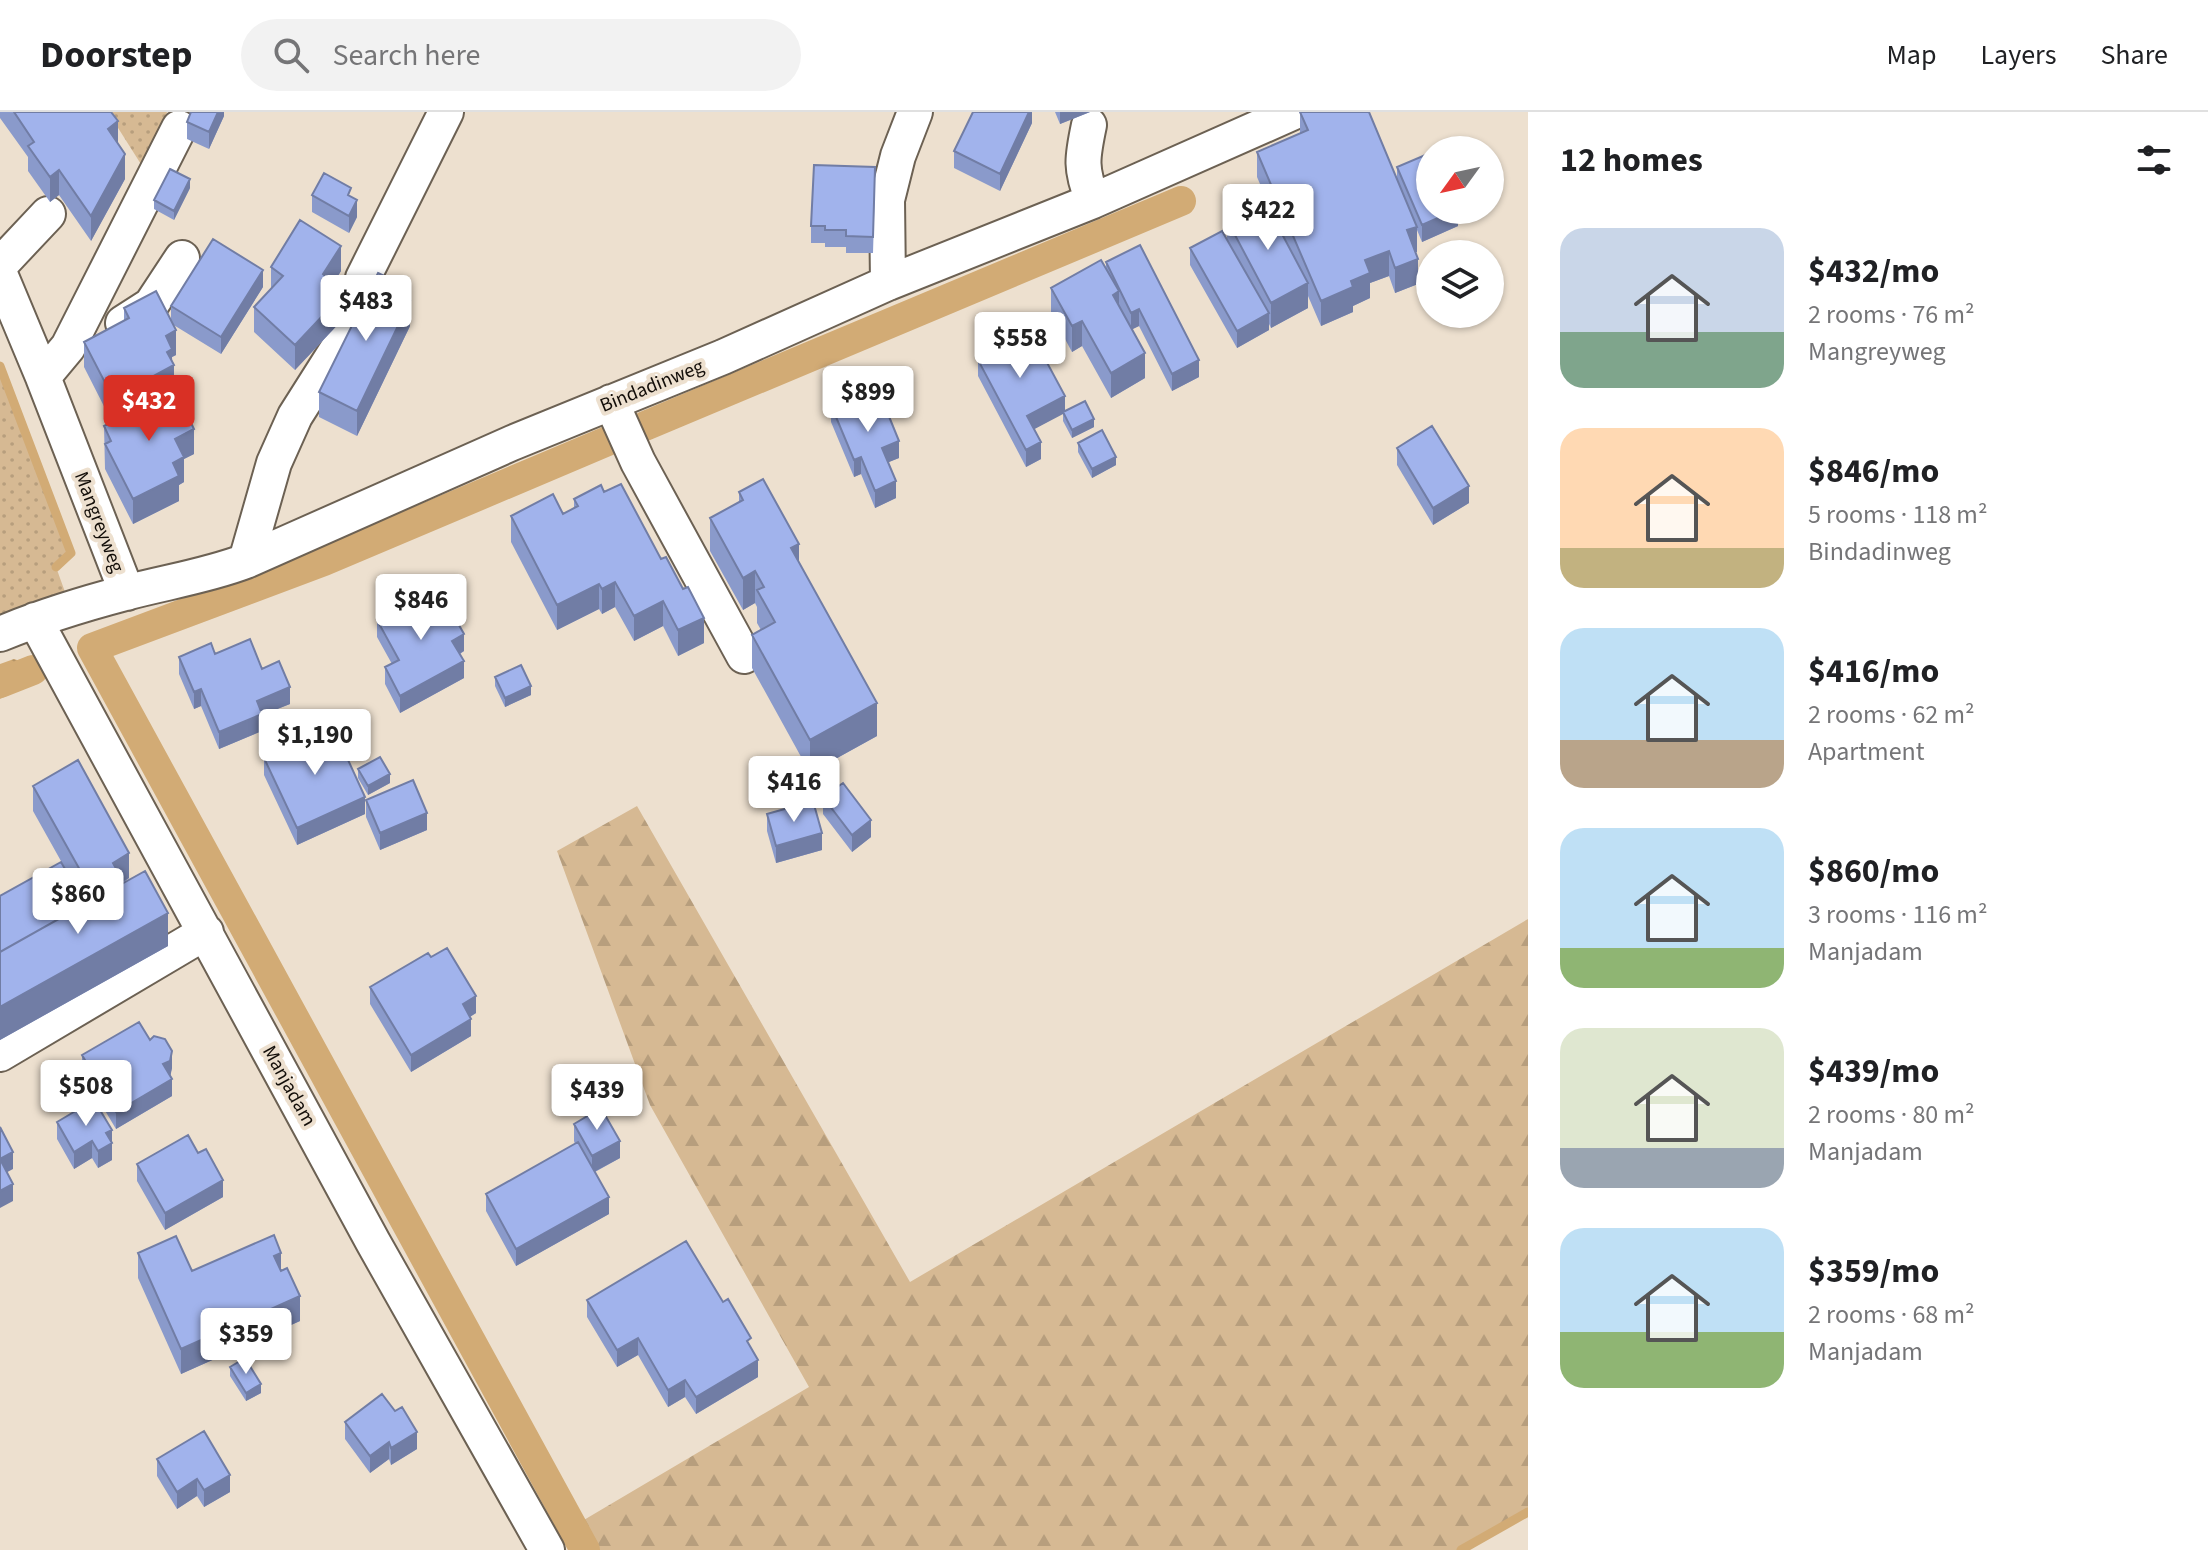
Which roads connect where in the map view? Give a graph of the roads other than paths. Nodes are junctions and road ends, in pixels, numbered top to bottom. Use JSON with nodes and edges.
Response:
{"nodes":[{"id":1,"x":446,"y":112,"type":"edge"},
{"id":2,"x":915,"y":112,"type":"edge"},
{"id":3,"x":1294,"y":112,"type":"edge"},
{"id":4,"x":1089,"y":125,"type":"dead end"},
{"id":5,"x":179,"y":128,"type":"dead end"},
{"id":6,"x":1093,"y":201,"type":"junction"},
{"id":7,"x":48,"y":214,"type":"dead end"},
{"id":8,"x":182,"y":258,"type":"dead end"},
{"id":9,"x":0,"y":265,"type":"edge"},
{"id":10,"x":0,"y":274,"type":"edge"},
{"id":11,"x":888,"y":283,"type":"junction"},
{"id":12,"x":68,"y":347,"type":"junction"},
{"id":13,"x":43,"y":377,"type":"junction"},
{"id":14,"x":611,"y":402,"type":"junction"},
{"id":15,"x":246,"y":561,"type":"junction"},
{"id":16,"x":127,"y":593,"type":"junction"},
{"id":17,"x":35,"y":620,"type":"junction"},
{"id":18,"x":0,"y":634,"type":"edge"},
{"id":19,"x":744,"y":656,"type":"dead end"},
{"id":20,"x":206,"y":932,"type":"junction"},
{"id":21,"x":0,"y":1054,"type":"edge"},
{"id":22,"x":547,"y":1550,"type":"edge"}],
"edges":[{"from":1,"to":15,"type":"street"},
{"from":2,"to":11,"type":"street"},
{"from":3,"to":6,"type":"street","name":"Bindadinweg"},
{"from":4,"to":6,"type":"street"},
{"from":5,"to":12,"type":"street"},
{"from":6,"to":11,"type":"street","name":"Bindadinweg"},
{"from":7,"to":9,"type":"street"},
{"from":8,"to":12,"type":"street"},
{"from":10,"to":13,"type":"street","name":"Mangreyweg"},
{"from":11,"to":14,"type":"street","name":"Bindadinweg"},
{"from":12,"to":13,"type":"street"},
{"from":13,"to":16,"type":"street","name":"Mangreyweg"},
{"from":14,"to":15,"type":"street","name":"Bindadinweg"},
{"from":14,"to":19,"type":"street"},
{"from":15,"to":16,"type":"street","name":"Bindadinweg"},
{"from":16,"to":17,"type":"street","name":"Bindadinweg"},
{"from":17,"to":18,"type":"street","name":"Bindadinweg"},
{"from":17,"to":20,"type":"street","name":"Manjadam"},
{"from":20,"to":21,"type":"street"},
{"from":20,"to":22,"type":"street","name":"Manjadam"}]}
